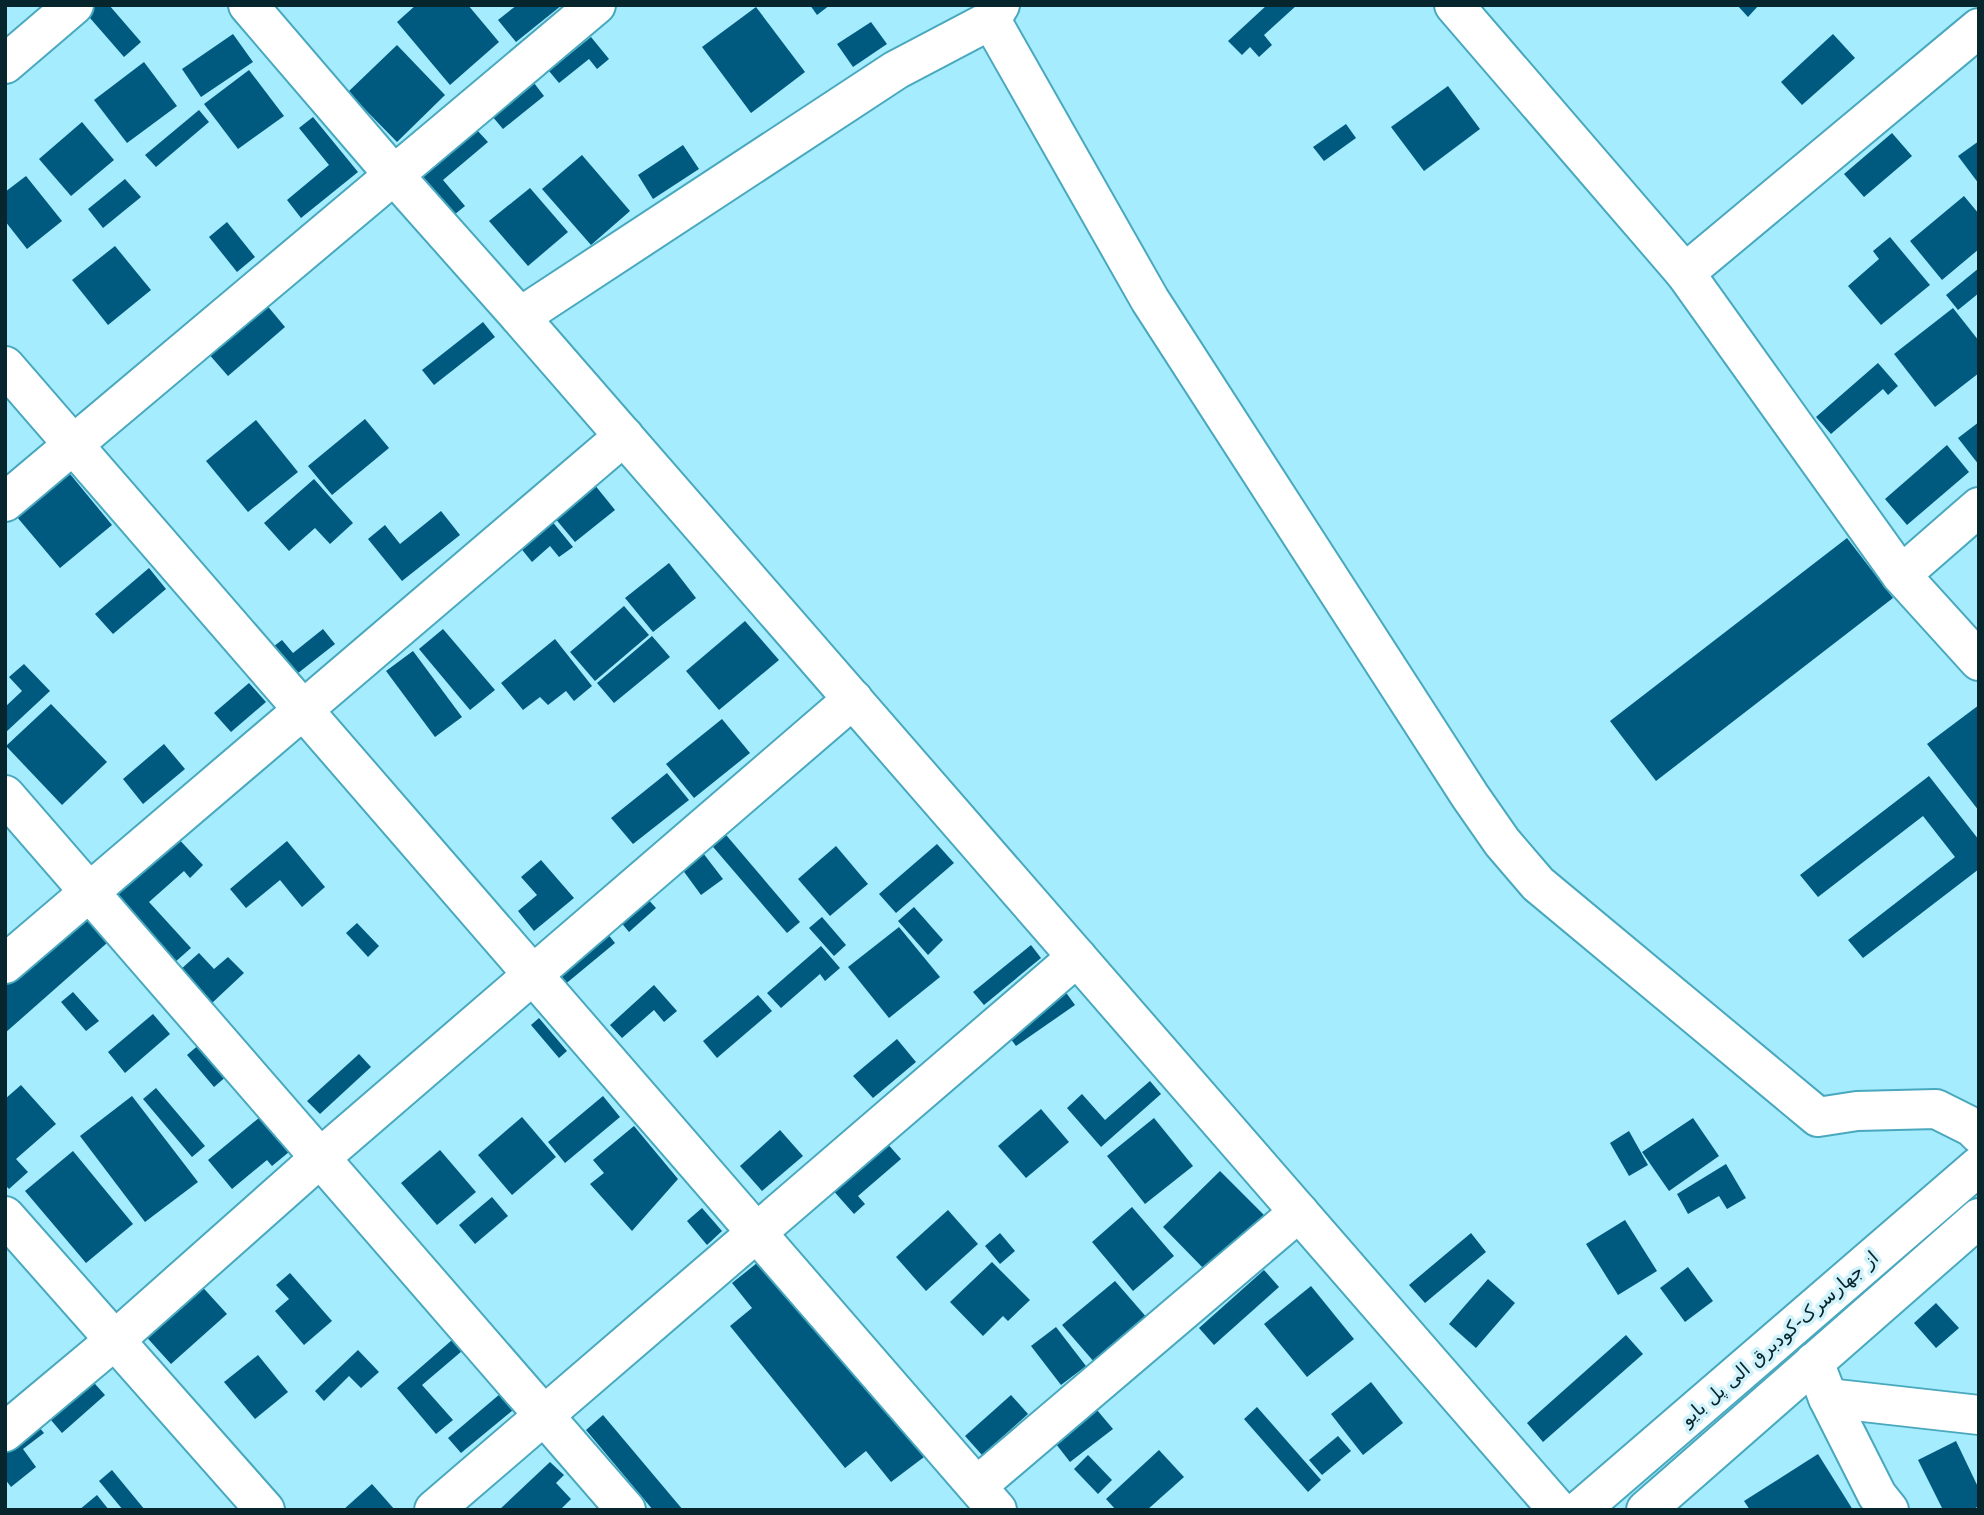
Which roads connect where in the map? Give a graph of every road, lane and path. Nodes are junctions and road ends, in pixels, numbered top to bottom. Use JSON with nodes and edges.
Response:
{"nodes":[{"id":1,"x":74,"y":5,"type":"edge"},
{"id":2,"x":248,"y":5,"type":"edge"},
{"id":3,"x":596,"y":5,"type":"edge"},
{"id":4,"x":1454,"y":5,"type":"edge"},
{"id":5,"x":995,"y":13,"type":"edge"},
{"id":6,"x":1979,"y":28,"type":"edge"},
{"id":7,"x":5,"y":64,"type":"edge"},
{"id":8,"x":393,"y":174,"type":"junction"},
{"id":9,"x":1685,"y":273,"type":"junction"},
{"id":10,"x":520,"y":317,"type":"junction"},
{"id":11,"x":5,"y":366,"type":"edge"},
{"id":12,"x":624,"y":436,"type":"junction"},
{"id":13,"x":72,"y":445,"type":"junction"},
{"id":14,"x":5,"y":502,"type":"edge"},
{"id":15,"x":1979,"y":507,"type":"edge"},
{"id":16,"x":1901,"y":575,"type":"junction"},
{"id":17,"x":1979,"y":661,"type":"edge"},
{"id":18,"x":853,"y":699,"type":"junction"},
{"id":19,"x":305,"y":709,"type":"junction"},
{"id":20,"x":5,"y":795,"type":"edge"},
{"id":21,"x":89,"y":891,"type":"junction"},
{"id":22,"x":1077,"y":957,"type":"junction"},
{"id":23,"x":5,"y":964,"type":"edge"},
{"id":24,"x":534,"y":974,"type":"junction"},
{"id":25,"x":1979,"y":1134,"type":"edge"},
{"id":26,"x":320,"y":1157,"type":"junction"},
{"id":27,"x":1979,"y":1166,"type":"edge"},
{"id":28,"x":1298,"y":1212,"type":"junction"},
{"id":29,"x":5,"y":1216,"type":"edge"},
{"id":30,"x":1979,"y":1218,"type":"edge"},
{"id":31,"x":757,"y":1232,"type":"junction"},
{"id":32,"x":115,"y":1340,"type":"junction"},
{"id":33,"x":1815,"y":1362,"type":"junction"},
{"id":34,"x":1828,"y":1398,"type":"junction"},
{"id":35,"x":544,"y":1415,"type":"junction"},
{"id":36,"x":1979,"y":1415,"type":"edge"},
{"id":37,"x":5,"y":1432,"type":"edge"},
{"id":38,"x":987,"y":1498,"type":"edge"},
{"id":39,"x":265,"y":1510,"type":"edge"},
{"id":40,"x":434,"y":1510,"type":"edge"},
{"id":41,"x":626,"y":1510,"type":"edge"},
{"id":42,"x":1558,"y":1510,"type":"edge"},
{"id":43,"x":1580,"y":1510,"type":"edge"},
{"id":44,"x":1646,"y":1510,"type":"edge"},
{"id":45,"x":1889,"y":1510,"type":"edge"}],
"edges":[{"from":1,"to":7,"type":"street"},
{"from":2,"to":8,"type":"street"},
{"from":3,"to":8,"type":"street"},
{"from":4,"to":9,"type":"street"},
{"from":5,"to":10,"type":"street"},
{"from":5,"to":25,"type":"street"},
{"from":6,"to":9,"type":"street"},
{"from":8,"to":10,"type":"street"},
{"from":8,"to":13,"type":"street"},
{"from":9,"to":16,"type":"street"},
{"from":10,"to":12,"type":"street"},
{"from":11,"to":13,"type":"street"},
{"from":12,"to":18,"type":"street"},
{"from":12,"to":19,"type":"street"},
{"from":13,"to":14,"type":"street"},
{"from":13,"to":19,"type":"street"},
{"from":15,"to":16,"type":"street"},
{"from":16,"to":17,"type":"street"},
{"from":18,"to":22,"type":"street"},
{"from":18,"to":24,"type":"street"},
{"from":19,"to":21,"type":"street"},
{"from":19,"to":24,"type":"street"},
{"from":20,"to":21,"type":"street"},
{"from":21,"to":23,"type":"street"},
{"from":21,"to":26,"type":"street"},
{"from":22,"to":28,"type":"street"},
{"from":22,"to":31,"type":"street"},
{"from":24,"to":26,"type":"street"},
{"from":24,"to":31,"type":"street"},
{"from":26,"to":32,"type":"street"},
{"from":26,"to":35,"type":"street"},
{"from":27,"to":43,"type":"street","name":"از جهارسرک-کودبرق الی پل بایو"},
{"from":28,"to":38,"type":"street"},
{"from":28,"to":42,"type":"street"},
{"from":29,"to":32,"type":"street"},
{"from":30,"to":33,"type":"street"},
{"from":31,"to":35,"type":"street"},
{"from":31,"to":38,"type":"street"},
{"from":32,"to":37,"type":"street"},
{"from":32,"to":39,"type":"street"},
{"from":33,"to":34,"type":"street"},
{"from":33,"to":44,"type":"street"},
{"from":34,"to":36,"type":"street"},
{"from":34,"to":45,"type":"street"},
{"from":35,"to":40,"type":"street"},
{"from":35,"to":41,"type":"street"}]}
